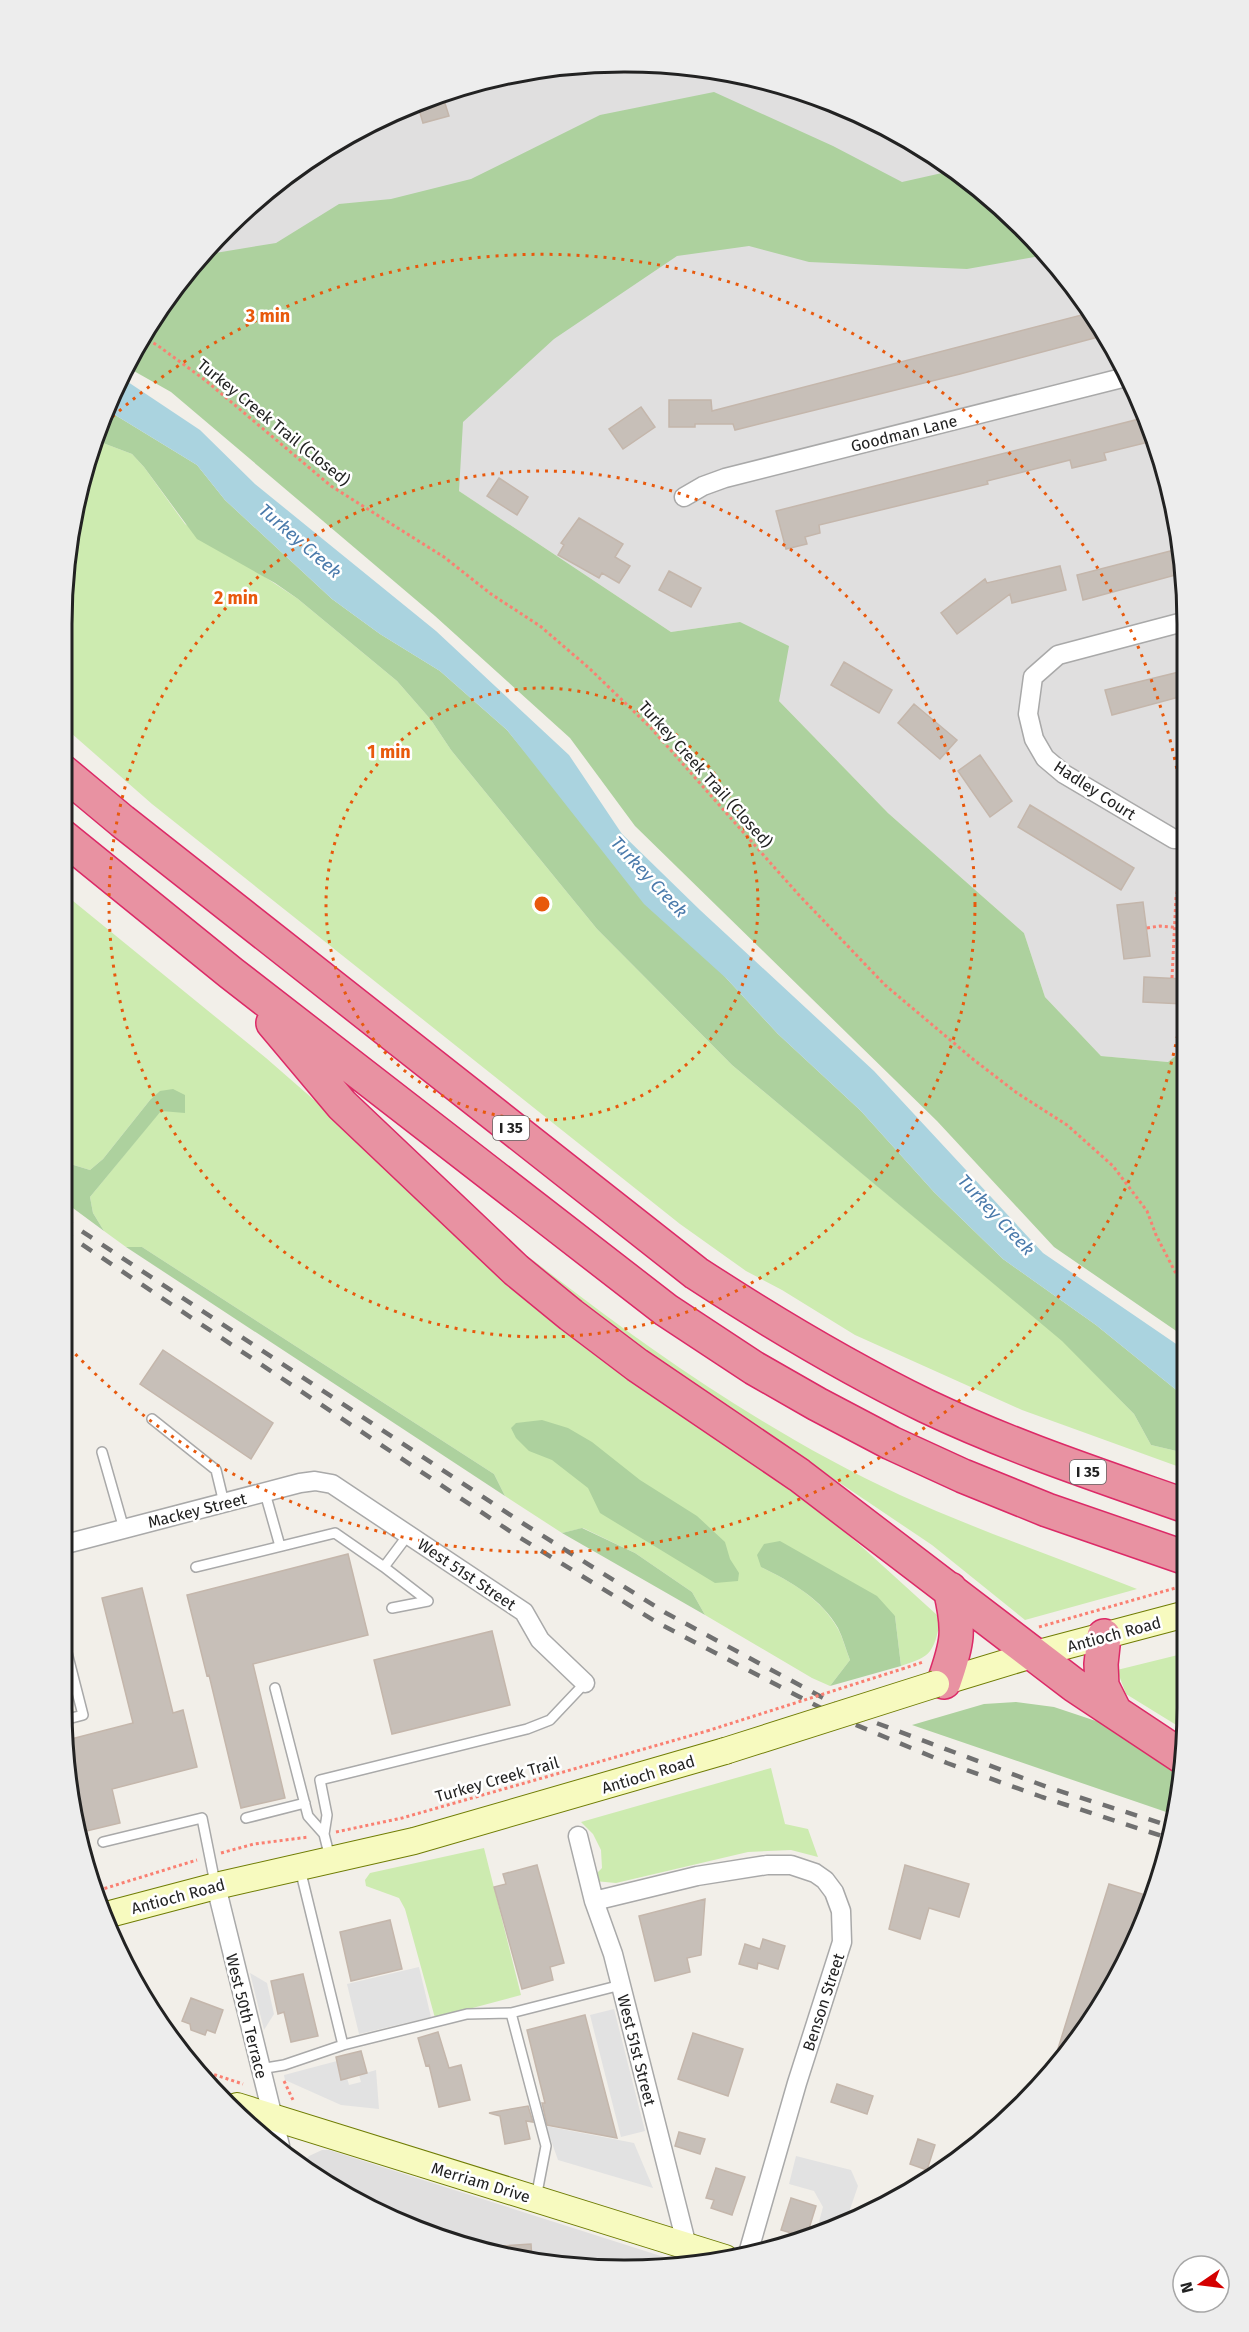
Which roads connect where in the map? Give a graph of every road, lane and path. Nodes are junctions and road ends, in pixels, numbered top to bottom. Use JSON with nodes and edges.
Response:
{"nodes":[{"id":1,"x":150,"y":342,"type":"edge"},
{"id":2,"x":1119,"y":379,"type":"edge"},
{"id":3,"x":684,"y":496,"type":"dead end"},
{"id":4,"x":1177,"y":624,"type":"edge"},
{"id":5,"x":72,"y":779,"type":"edge"},
{"id":6,"x":1177,"y":839,"type":"edge"},
{"id":7,"x":72,"y":844,"type":"edge"},
{"id":8,"x":1177,"y":893,"type":"edge"},
{"id":9,"x":1173,"y":926,"type":"junction"},
{"id":10,"x":1177,"y":927,"type":"edge"},
{"id":11,"x":1147,"y":928,"type":"dead end"},
{"id":12,"x":231,"y":973,"type":"junction"},
{"id":13,"x":1172,"y":978,"type":"dead end"},
{"id":14,"x":1177,"y":1276,"type":"edge"},
{"id":15,"x":152,"y":1419,"type":"dead end"},
{"id":16,"x":102,"y":1452,"type":"dead end"},
{"id":17,"x":332,"y":1484,"type":"joint"},
{"id":18,"x":265,"y":1493,"type":"junction"},
{"id":19,"x":224,"y":1503,"type":"junction"},
{"id":20,"x":1177,"y":1503,"type":"edge"},
{"id":21,"x":124,"y":1529,"type":"junction"},
{"id":22,"x":408,"y":1535,"type":"junction"},
{"id":23,"x":72,"y":1542,"type":"edge"},
{"id":24,"x":280,"y":1546,"type":"junction"},
{"id":25,"x":1177,"y":1555,"type":"edge"},
{"id":26,"x":384,"y":1567,"type":"junction"},
{"id":27,"x":196,"y":1568,"type":"dead end"},
{"id":28,"x":950,"y":1589,"type":"junction"},
{"id":29,"x":1177,"y":1590,"type":"edge"},
{"id":30,"x":392,"y":1608,"type":"dead end"},
{"id":31,"x":1177,"y":1615,"type":"edge"},
{"id":32,"x":1102,"y":1627,"type":"junction"},
{"id":33,"x":1035,"y":1654,"type":"junction"},
{"id":34,"x":902,"y":1669,"type":"dead end"},
{"id":35,"x":72,"y":1672,"type":"edge"},
{"id":36,"x":585,"y":1683,"type":"joint"},
{"id":37,"x":940,"y":1683,"type":"junction"},
{"id":38,"x":275,"y":1688,"type":"dead end"},
{"id":39,"x":1115,"y":1712,"type":"junction"},
{"id":40,"x":72,"y":1718,"type":"edge"},
{"id":41,"x":1175,"y":1752,"type":"edge"},
{"id":42,"x":305,"y":1803,"type":"junction"},
{"id":43,"x":246,"y":1818,"type":"dead end"},
{"id":44,"x":324,"y":1834,"type":"junction"},
{"id":45,"x":578,"y":1836,"type":"dead end"},
{"id":46,"x":103,"y":1842,"type":"dead end"},
{"id":47,"x":211,"y":1856,"type":"junction"},
{"id":48,"x":331,"y":1860,"type":"junction"},
{"id":49,"x":299,"y":1867,"type":"junction"},
{"id":50,"x":216,"y":1886,"type":"junction"},
{"id":51,"x":103,"y":1889,"type":"edge"},
{"id":52,"x":594,"y":1902,"type":"junction"},
{"id":53,"x":112,"y":1913,"type":"edge"},
{"id":54,"x":621,"y":1985,"type":"junction"},
{"id":55,"x":511,"y":2013,"type":"junction"},
{"id":56,"x":343,"y":2045,"type":"junction"},
{"id":57,"x":260,"y":2069,"type":"junction"},
{"id":58,"x":282,"y":2076,"type":"dead end"},
{"id":59,"x":292,"y":2100,"type":"dead end"},
{"id":60,"x":245,"y":2108,"type":"edge"},
{"id":61,"x":272,"y":2117,"type":"junction"},
{"id":62,"x":278,"y":2138,"type":"edge"},
{"id":63,"x":536,"y":2199,"type":"junction"},
{"id":64,"x":750,"y":2245,"type":"edge"},
{"id":65,"x":689,"y":2256,"type":"edge"}],
"edges":[{"from":1,"to":14,"type":"path","name":"Turkey Creek Trail (Closed)"},
{"from":2,"to":3,"type":"street","name":"Goodman Lane"},
{"from":4,"to":6,"type":"street","name":"Hadley Court"},
{"from":5,"to":20,"type":"highway","number":"I 35"},
{"from":7,"to":12,"type":"highway"},
{"from":8,"to":9,"type":"path"},
{"from":9,"to":10,"type":"path"},
{"from":9,"to":11,"type":"path"},
{"from":9,"to":13,"type":"path"},
{"from":12,"to":25,"type":"highway"},
{"from":12,"to":28,"type":"highway"},
{"from":15,"to":19,"type":"lane"},
{"from":16,"to":21,"type":"lane"},
{"from":17,"to":18,"type":"street","name":"Mackey Street"},
{"from":17,"to":22,"type":"street","name":"West 51st Street"},
{"from":18,"to":19,"type":"street","name":"Mackey Street"},
{"from":18,"to":24,"type":"lane"},
{"from":19,"to":21,"type":"street","name":"Mackey Street"},
{"from":21,"to":23,"type":"street","name":"Mackey Street"},
{"from":22,"to":26,"type":"lane"},
{"from":22,"to":36,"type":"street","name":"West 51st Street"},
{"from":24,"to":26,"type":"lane"},
{"from":24,"to":27,"type":"lane"},
{"from":26,"to":30,"type":"lane"},
{"from":28,"to":33,"type":"highway"},
{"from":28,"to":37,"type":"highway"},
{"from":29,"to":32,"type":"path"},
{"from":31,"to":32,"type":"main road","name":"Antioch Road"},
{"from":32,"to":33,"type":"main road","name":"Antioch Road"},
{"from":32,"to":39,"type":"highway"},
{"from":33,"to":37,"type":"main road","name":"Antioch Road"},
{"from":33,"to":39,"type":"highway"},
{"from":34,"to":44,"type":"path","name":"Turkey Creek Trail","bridge":true},
{"from":35,"to":40,"type":"lane"},
{"from":36,"to":44,"type":"lane"},
{"from":37,"to":48,"type":"main road","name":"Antioch Road","bridge":true},
{"from":38,"to":42,"type":"lane"},
{"from":39,"to":41,"type":"highway"},
{"from":42,"to":43,"type":"lane"},
{"from":42,"to":44,"type":"lane"},
{"from":44,"to":47,"type":"path","name":"Turkey Creek Trail"},
{"from":44,"to":48,"type":"lane"},
{"from":45,"to":52,"type":"street","name":"West 51st Street"},
{"from":46,"to":47,"type":"lane"},
{"from":47,"to":50,"type":"lane"},
{"from":47,"to":51,"type":"path","name":"Turkey Creek Trail"},
{"from":48,"to":49,"type":"main road","name":"Antioch Road"},
{"from":49,"to":50,"type":"main road","name":"Antioch Road"},
{"from":49,"to":56,"type":"lane"},
{"from":50,"to":53,"type":"main road","name":"Antioch Road"},
{"from":50,"to":57,"type":"street","name":"West 50th Terrace"},
{"from":52,"to":54,"type":"street","name":"West 51st Street"},
{"from":52,"to":64,"type":"street","name":"Benson Street"},
{"from":54,"to":55,"type":"lane"},
{"from":54,"to":65,"type":"street","name":"West 51st Street"},
{"from":55,"to":56,"type":"lane"},
{"from":55,"to":63,"type":"lane"},
{"from":56,"to":57,"type":"lane"},
{"from":57,"to":61,"type":"street","name":"West 50th Terrace"},
{"from":58,"to":59,"type":"path"},
{"from":60,"to":61,"type":"main road","name":"Merriam Drive"},
{"from":61,"to":62,"type":"street","name":"West 50th Terrace"},
{"from":61,"to":63,"type":"main road","name":"Merriam Drive"},
{"from":63,"to":65,"type":"main road","name":"Merriam Drive"}]}
